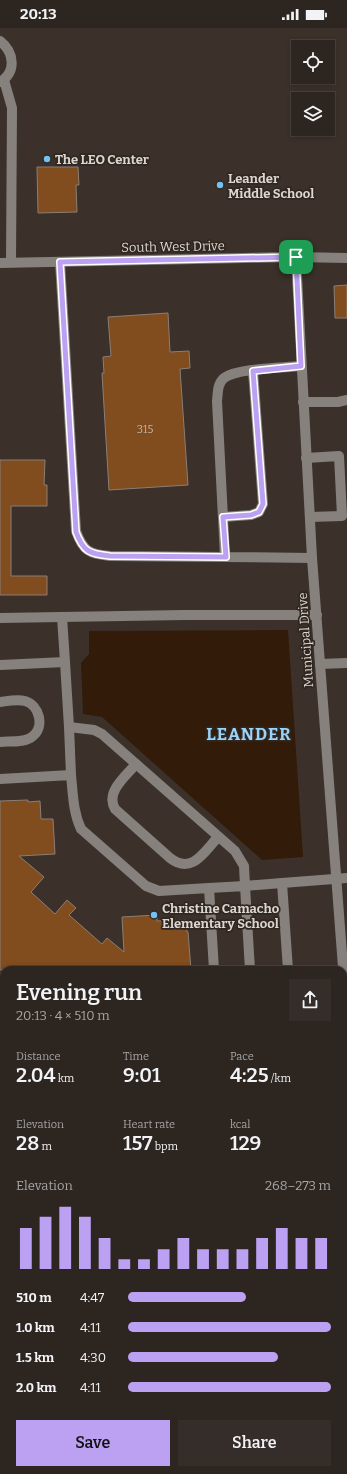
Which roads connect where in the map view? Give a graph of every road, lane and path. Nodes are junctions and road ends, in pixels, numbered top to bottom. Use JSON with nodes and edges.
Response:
{"nodes":[{"id":1,"x":0,"y":41,"type":"edge"},
{"id":2,"x":2,"y":81,"type":"edge"},
{"id":3,"x":296,"y":257,"type":"junction"},
{"id":4,"x":347,"y":258,"type":"edge"},
{"id":5,"x":11,"y":262,"type":"junction"},
{"id":6,"x":60,"y":262,"type":"junction"},
{"id":7,"x":0,"y":263,"type":"edge"},
{"id":8,"x":301,"y":366,"type":"junction"},
{"id":9,"x":253,"y":371,"type":"junction"},
{"id":10,"x":347,"y":400,"type":"edge"},
{"id":11,"x":303,"y":402,"type":"junction"},
{"id":12,"x":306,"y":458,"type":"junction"},
{"id":13,"x":344,"y":515,"type":"edge"},
{"id":14,"x":223,"y":517,"type":"junction"},
{"id":15,"x":310,"y":517,"type":"junction"},
{"id":16,"x":226,"y":557,"type":"junction"},
{"id":17,"x":312,"y":558,"type":"junction"},
{"id":18,"x":317,"y":615,"type":"junction"},
{"id":19,"x":62,"y":616,"type":"junction"},
{"id":20,"x":0,"y":618,"type":"edge"},
{"id":21,"x":65,"y":662,"type":"junction"},
{"id":22,"x":347,"y":663,"type":"edge"},
{"id":23,"x":320,"y":664,"type":"junction"},
{"id":24,"x":0,"y":666,"type":"edge"},
{"id":25,"x":0,"y":702,"type":"edge"},
{"id":26,"x":69,"y":727,"type":"junction"},
{"id":27,"x":0,"y":742,"type":"edge"},
{"id":28,"x":136,"y":764,"type":"junction"},
{"id":29,"x":72,"y":775,"type":"junction"},
{"id":30,"x":0,"y":779,"type":"edge"},
{"id":31,"x":218,"y":837,"type":"junction"},
{"id":32,"x":347,"y":878,"type":"edge"},
{"id":33,"x":336,"y":879,"type":"junction"},
{"id":34,"x":282,"y":883,"type":"junction"},
{"id":35,"x":245,"y":886,"type":"junction"},
{"id":36,"x":209,"y":888,"type":"junction"},
{"id":37,"x":214,"y":966,"type":"edge"},
{"id":38,"x":250,"y":966,"type":"edge"},
{"id":39,"x":288,"y":966,"type":"edge"},
{"id":40,"x":343,"y":966,"type":"edge"}],
"edges":[{"from":1,"to":2,"type":"street"},
{"from":2,"to":5,"type":"street"},
{"from":3,"to":4,"type":"street","name":"South West Drive"},
{"from":3,"to":6,"type":"street","name":"South West Drive"},
{"from":3,"to":8,"type":"street","name":"Municipal Drive"},
{"from":5,"to":6,"type":"street","name":"South West Drive"},
{"from":5,"to":7,"type":"street","name":"South West Drive"},
{"from":6,"to":16,"type":"street"},
{"from":8,"to":9,"type":"street"},
{"from":8,"to":11,"type":"street","name":"Municipal Drive"},
{"from":9,"to":14,"type":"street"},
{"from":9,"to":14,"type":"street"},
{"from":10,"to":11,"type":"street"},
{"from":11,"to":12,"type":"street","name":"Municipal Drive"},
{"from":12,"to":13,"type":"street"},
{"from":12,"to":15,"type":"street","name":"Municipal Drive"},
{"from":13,"to":15,"type":"street"},
{"from":14,"to":16,"type":"street"},
{"from":15,"to":17,"type":"street","name":"Municipal Drive"},
{"from":16,"to":17,"type":"street"},
{"from":17,"to":18,"type":"street","name":"Municipal Drive"},
{"from":18,"to":19,"type":"street"},
{"from":18,"to":23,"type":"street","name":"Municipal Drive"},
{"from":19,"to":20,"type":"street"},
{"from":19,"to":21,"type":"street"},
{"from":21,"to":24,"type":"street"},
{"from":21,"to":26,"type":"street"},
{"from":22,"to":23,"type":"street"},
{"from":23,"to":33,"type":"street","name":"Municipal Drive"},
{"from":25,"to":27,"type":"street"},
{"from":26,"to":28,"type":"street"},
{"from":26,"to":29,"type":"street"},
{"from":28,"to":31,"type":"street"},
{"from":28,"to":31,"type":"street"},
{"from":29,"to":30,"type":"street"},
{"from":29,"to":36,"type":"street"},
{"from":31,"to":35,"type":"street"},
{"from":32,"to":33,"type":"street"},
{"from":33,"to":34,"type":"street"},
{"from":33,"to":40,"type":"street","name":"Municipal Drive"},
{"from":34,"to":35,"type":"street"},
{"from":34,"to":39,"type":"street"},
{"from":35,"to":36,"type":"street"},
{"from":35,"to":38,"type":"street"},
{"from":36,"to":37,"type":"street"}]}
